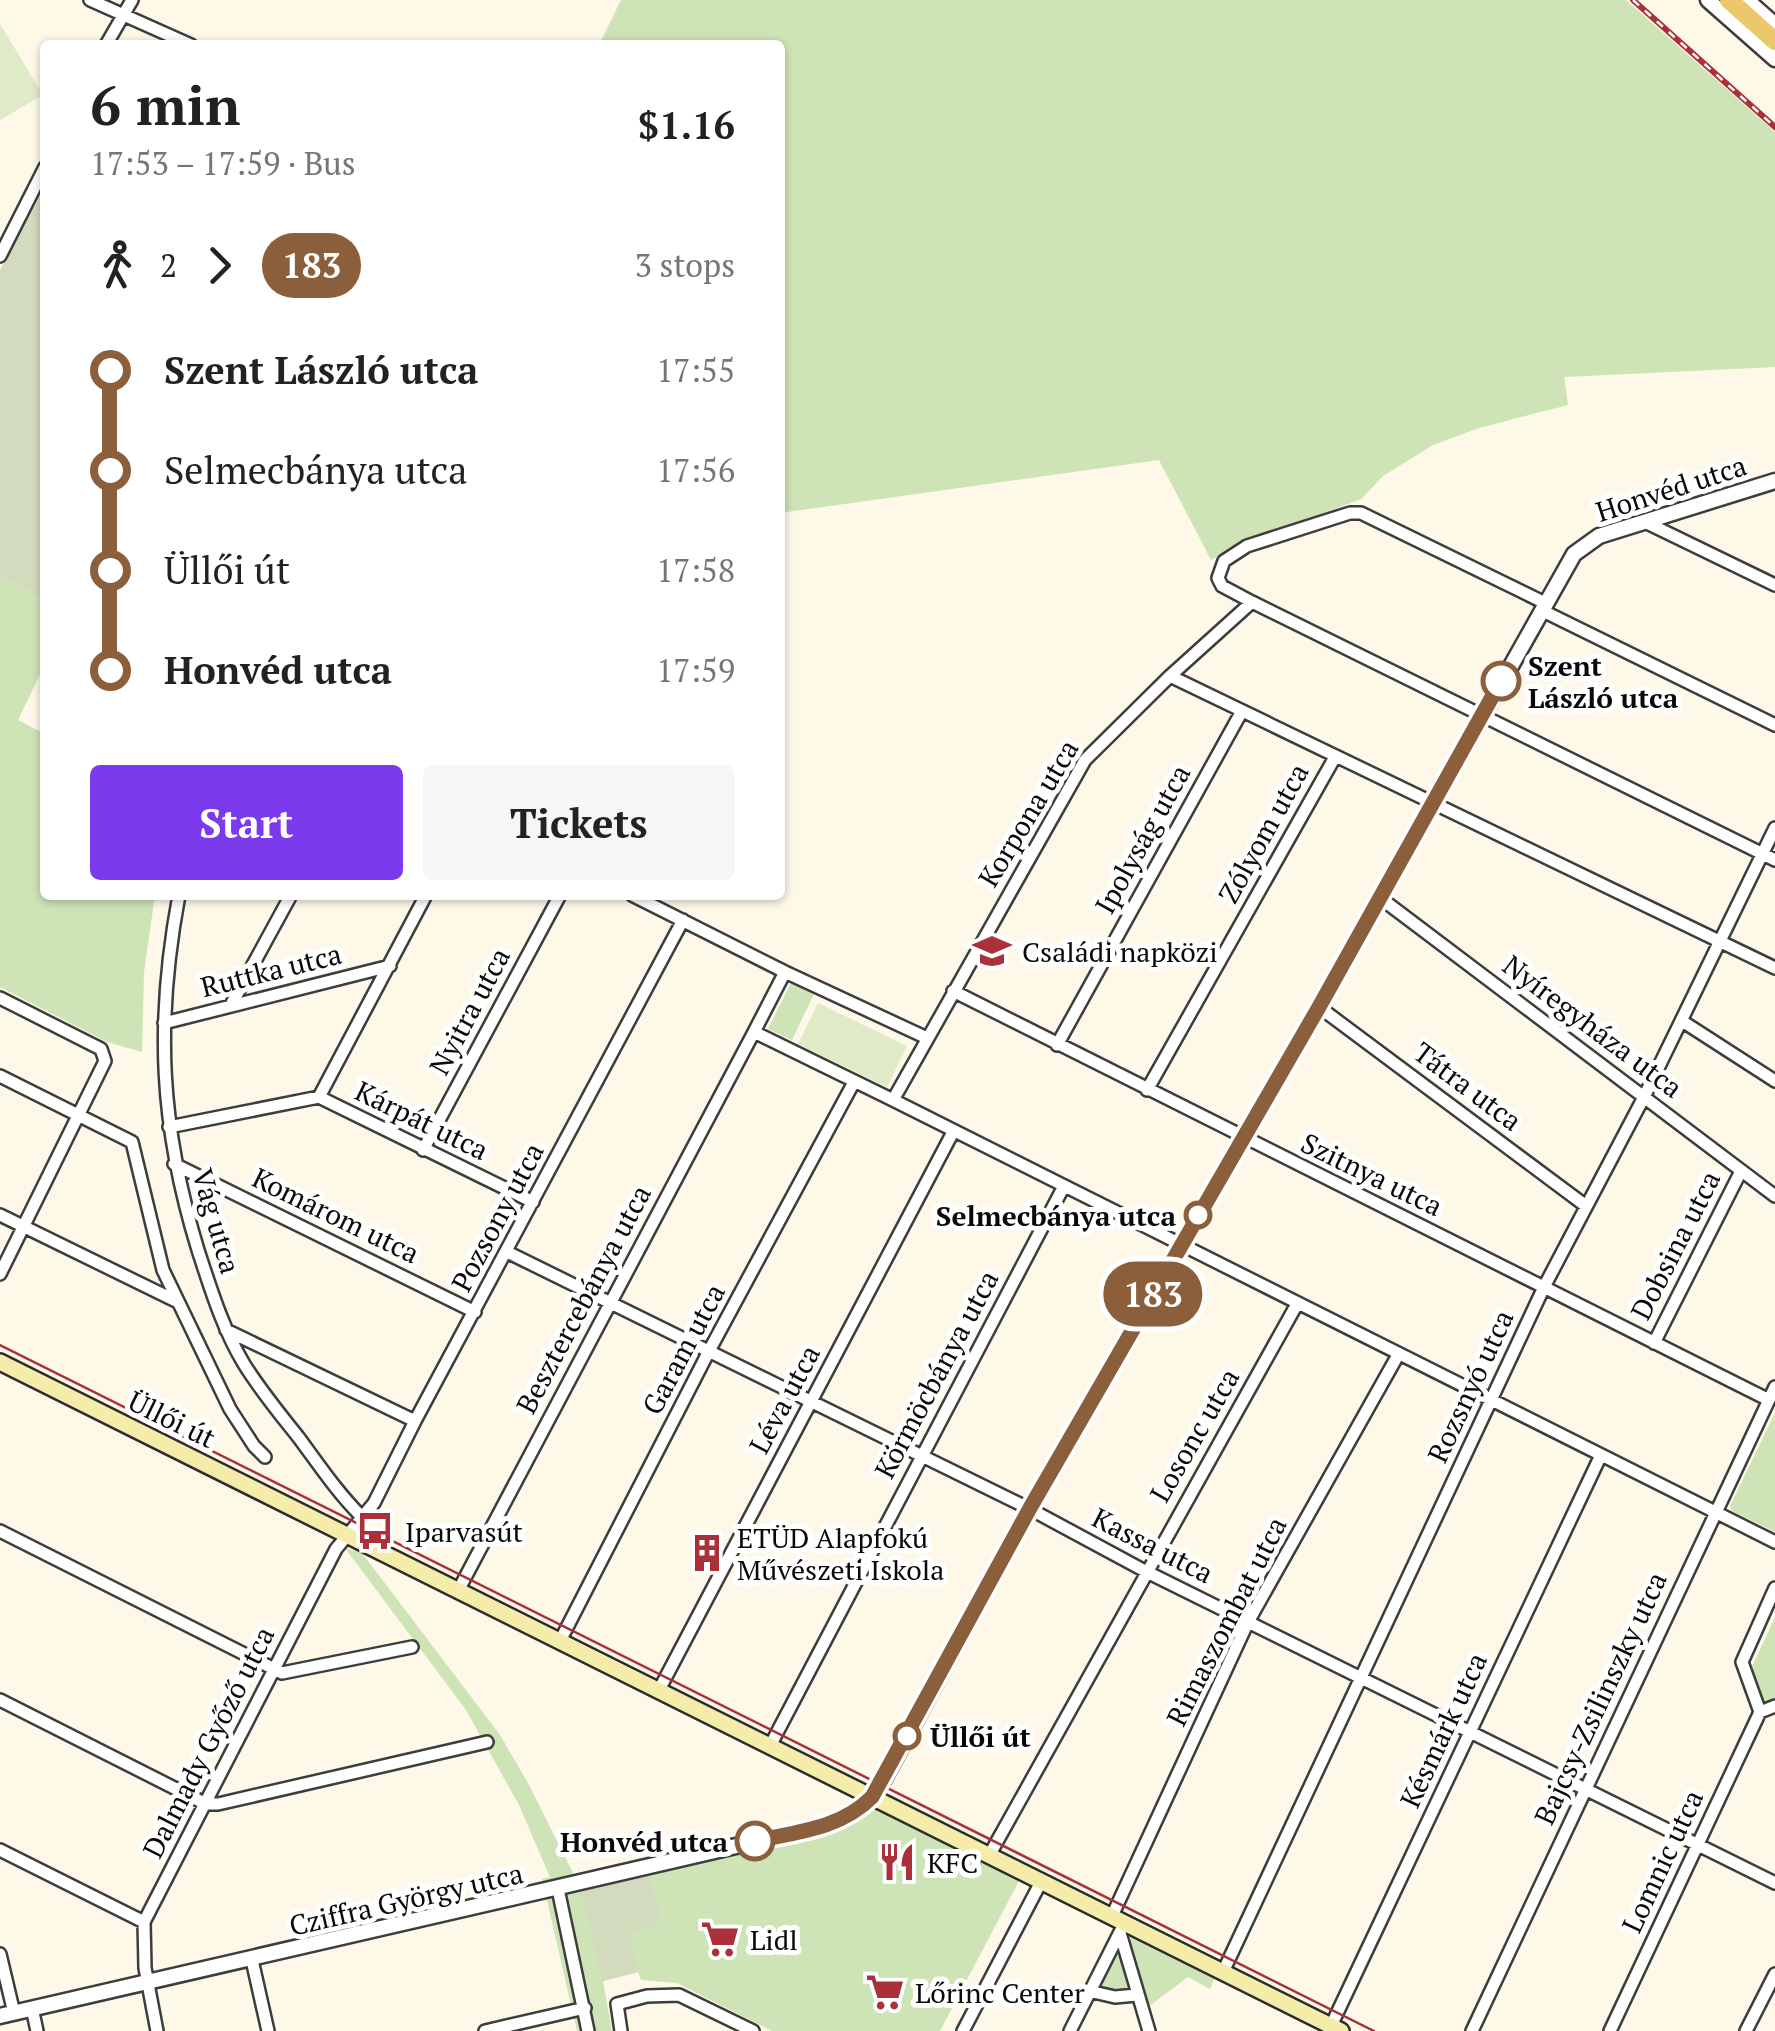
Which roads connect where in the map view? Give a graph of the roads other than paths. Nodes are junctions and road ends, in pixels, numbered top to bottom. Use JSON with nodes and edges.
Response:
{"nodes":[{"id":1,"x":90,"y":0,"type":"edge"},
{"id":2,"x":132,"y":0,"type":"edge"},
{"id":3,"x":1708,"y":0,"type":"edge"},
{"id":4,"x":1728,"y":0,"type":"edge"},
{"id":5,"x":1747,"y":0,"type":"edge"},
{"id":6,"x":120,"y":16,"type":"junction"},
{"id":7,"x":1768,"y":26,"type":"edge"},
{"id":8,"x":108,"y":40,"type":"edge"},
{"id":9,"x":180,"y":40,"type":"edge"},
{"id":10,"x":1775,"y":41,"type":"edge"},
{"id":11,"x":1775,"y":58,"type":"edge"},
{"id":12,"x":40,"y":178,"type":"edge"},
{"id":13,"x":0,"y":256,"type":"edge"},
{"id":14,"x":1775,"y":481,"type":"edge"},
{"id":15,"x":1645,"y":522,"type":"junction"},
{"id":16,"x":1775,"y":585,"type":"edge"},
{"id":17,"x":1252,"y":602,"type":"junction"},
{"id":18,"x":1543,"y":607,"type":"junction"},
{"id":19,"x":1170,"y":676,"type":"junction"},
{"id":20,"x":1242,"y":711,"type":"junction"},
{"id":21,"x":1481,"y":717,"type":"junction"},
{"id":22,"x":1775,"y":725,"type":"edge"},
{"id":23,"x":1334,"y":757,"type":"junction"},
{"id":24,"x":1433,"y":804,"type":"junction"},
{"id":25,"x":1775,"y":828,"type":"edge"},
{"id":26,"x":1762,"y":854,"type":"junction"},
{"id":27,"x":1775,"y":860,"type":"edge"},
{"id":28,"x":1379,"y":897,"type":"junction"},
{"id":29,"x":178,"y":900,"type":"edge"},
{"id":30,"x":288,"y":900,"type":"edge"},
{"id":31,"x":423,"y":900,"type":"edge"},
{"id":32,"x":557,"y":900,"type":"edge"},
{"id":33,"x":642,"y":900,"type":"edge"},
{"id":34,"x":682,"y":920,"type":"junction"},
{"id":35,"x":1720,"y":941,"type":"junction"},
{"id":36,"x":390,"y":966,"type":"junction"},
{"id":37,"x":1775,"y":968,"type":"edge"},
{"id":38,"x":785,"y":972,"type":"junction"},
{"id":39,"x":954,"y":992,"type":"junction"},
{"id":40,"x":0,"y":998,"type":"edge"},
{"id":41,"x":231,"y":1006,"type":"junction"},
{"id":42,"x":1319,"y":1007,"type":"junction"},
{"id":43,"x":1682,"y":1021,"type":"junction"},
{"id":44,"x":164,"y":1023,"type":"junction"},
{"id":45,"x":754,"y":1032,"type":"junction"},
{"id":46,"x":927,"y":1038,"type":"junction"},
{"id":47,"x":1057,"y":1045,"type":"junction"},
{"id":48,"x":0,"y":1076,"type":"edge"},
{"id":49,"x":1775,"y":1081,"type":"edge"},
{"id":50,"x":854,"y":1082,"type":"junction"},
{"id":51,"x":1148,"y":1090,"type":"junction"},
{"id":52,"x":1645,"y":1095,"type":"junction"},
{"id":53,"x":319,"y":1096,"type":"junction"},
{"id":54,"x":894,"y":1100,"type":"junction"},
{"id":55,"x":80,"y":1115,"type":"junction"},
{"id":56,"x":169,"y":1127,"type":"junction"},
{"id":57,"x":954,"y":1132,"type":"junction"},
{"id":58,"x":1243,"y":1138,"type":"junction"},
{"id":59,"x":423,"y":1150,"type":"junction"},
{"id":60,"x":174,"y":1164,"type":"junction"},
{"id":61,"x":1741,"y":1171,"type":"junction"},
{"id":62,"x":1064,"y":1186,"type":"junction"},
{"id":63,"x":1775,"y":1196,"type":"edge"},
{"id":64,"x":533,"y":1202,"type":"junction"},
{"id":65,"x":1586,"y":1206,"type":"junction"},
{"id":66,"x":0,"y":1214,"type":"edge"},
{"id":67,"x":23,"y":1226,"type":"junction"},
{"id":68,"x":1181,"y":1246,"type":"junction"},
{"id":69,"x":507,"y":1252,"type":"junction"},
{"id":70,"x":0,"y":1274,"type":"edge"},
{"id":71,"x":1544,"y":1287,"type":"junction"},
{"id":72,"x":610,"y":1301,"type":"junction"},
{"id":73,"x":177,"y":1302,"type":"junction"},
{"id":74,"x":1296,"y":1304,"type":"junction"},
{"id":75,"x":475,"y":1312,"type":"junction"},
{"id":76,"x":226,"y":1330,"type":"junction"},
{"id":77,"x":1654,"y":1342,"type":"junction"},
{"id":78,"x":709,"y":1351,"type":"junction"},
{"id":79,"x":1398,"y":1355,"type":"junction"},
{"id":80,"x":0,"y":1362,"type":"edge"},
{"id":81,"x":1775,"y":1387,"type":"edge"},
{"id":82,"x":1491,"y":1400,"type":"junction"},
{"id":83,"x":1769,"y":1400,"type":"junction"},
{"id":84,"x":811,"y":1402,"type":"junction"},
{"id":85,"x":415,"y":1421,"type":"junction"},
{"id":86,"x":1602,"y":1455,"type":"junction"},
{"id":87,"x":922,"y":1456,"type":"junction"},
{"id":88,"x":265,"y":1457,"type":"dead end"},
{"id":89,"x":1030,"y":1508,"type":"junction"},
{"id":90,"x":1715,"y":1513,"type":"junction"},
{"id":91,"x":361,"y":1516,"type":"junction"},
{"id":92,"x":0,"y":1531,"type":"edge"},
{"id":93,"x":348,"y":1533,"type":"junction"},
{"id":94,"x":1775,"y":1542,"type":"edge"},
{"id":95,"x":1145,"y":1570,"type":"junction"},
{"id":96,"x":1775,"y":1588,"type":"edge"},
{"id":97,"x":459,"y":1589,"type":"junction"},
{"id":98,"x":1248,"y":1622,"type":"junction"},
{"id":99,"x":560,"y":1641,"type":"junction"},
{"id":100,"x":412,"y":1647,"type":"dead end"},
{"id":101,"x":273,"y":1669,"type":"junction"},
{"id":102,"x":1360,"y":1676,"type":"junction"},
{"id":103,"x":659,"y":1690,"type":"junction"},
{"id":104,"x":0,"y":1700,"type":"edge"},
{"id":105,"x":1775,"y":1706,"type":"edge"},
{"id":106,"x":1760,"y":1712,"type":"junction"},
{"id":107,"x":1470,"y":1732,"type":"junction"},
{"id":108,"x":487,"y":1742,"type":"dead end"},
{"id":109,"x":770,"y":1746,"type":"junction"},
{"id":110,"x":1586,"y":1788,"type":"junction"},
{"id":111,"x":872,"y":1797,"type":"junction"},
{"id":112,"x":206,"y":1804,"type":"junction"},
{"id":113,"x":1697,"y":1845,"type":"junction"},
{"id":114,"x":0,"y":1850,"type":"edge"},
{"id":115,"x":990,"y":1854,"type":"junction"},
{"id":116,"x":1042,"y":1880,"type":"junction"},
{"id":117,"x":1775,"y":1884,"type":"edge"},
{"id":118,"x":558,"y":1889,"type":"junction"},
{"id":119,"x":144,"y":1922,"type":"junction"},
{"id":120,"x":1119,"y":1924,"type":"junction"},
{"id":121,"x":0,"y":1954,"type":"edge"},
{"id":122,"x":252,"y":1960,"type":"junction"},
{"id":123,"x":1223,"y":1972,"type":"junction"},
{"id":124,"x":1775,"y":1974,"type":"edge"},
{"id":125,"x":147,"y":1983,"type":"junction"},
{"id":126,"x":1090,"y":1991,"type":"junction"},
{"id":127,"x":1136,"y":1995,"type":"junction"},
{"id":128,"x":32,"y":2008,"type":"junction"},
{"id":129,"x":585,"y":2008,"type":"junction"},
{"id":130,"x":7,"y":2014,"type":"edge"},
{"id":131,"x":1336,"y":2028,"type":"edge"},
{"id":132,"x":37,"y":2031,"type":"edge"},
{"id":133,"x":157,"y":2031,"type":"edge"},
{"id":134,"x":268,"y":2031,"type":"edge"},
{"id":135,"x":485,"y":2031,"type":"edge"},
{"id":136,"x":588,"y":2031,"type":"edge"},
{"id":137,"x":621,"y":2031,"type":"edge"},
{"id":138,"x":753,"y":2031,"type":"edge"},
{"id":139,"x":964,"y":2031,"type":"edge"},
{"id":140,"x":1070,"y":2031,"type":"edge"},
{"id":141,"x":1149,"y":2031,"type":"edge"},
{"id":142,"x":1472,"y":2031,"type":"edge"},
{"id":143,"x":1610,"y":2031,"type":"edge"},
{"id":144,"x":1746,"y":2031,"type":"edge"}],
"edges":[{"from":1,"to":6,"type":"street"},
{"from":2,"to":6,"type":"street"},
{"from":3,"to":11,"type":"street"},
{"from":4,"to":7,"type":"main road"},
{"from":5,"to":7,"type":"street"},
{"from":6,"to":8,"type":"street"},
{"from":6,"to":9,"type":"street"},
{"from":7,"to":10,"type":"main road"},
{"from":12,"to":13,"type":"street"},
{"from":14,"to":15,"type":"street","name":"Honvéd utca"},
{"from":15,"to":16,"type":"street"},
{"from":15,"to":18,"type":"street","name":"Honvéd utca"},
{"from":17,"to":18,"type":"street"},
{"from":17,"to":19,"type":"street","name":"Korpona utca"},
{"from":17,"to":21,"type":"street"},
{"from":18,"to":21,"type":"street","name":"Honvéd utca"},
{"from":18,"to":22,"type":"street"},
{"from":19,"to":20,"type":"street"},
{"from":19,"to":39,"type":"street","name":"Korpona utca"},
{"from":20,"to":23,"type":"street"},
{"from":20,"to":47,"type":"street","name":"Ipolyság utca"},
{"from":21,"to":24,"type":"street","name":"Honvéd utca"},
{"from":21,"to":26,"type":"street"},
{"from":23,"to":24,"type":"street"},
{"from":23,"to":51,"type":"street","name":"Zólyom utca"},
{"from":24,"to":28,"type":"street","name":"Honvéd utca"},
{"from":24,"to":35,"type":"street"},
{"from":25,"to":26,"type":"street","name":"Rozsnyó utca"},
{"from":26,"to":27,"type":"street"},
{"from":26,"to":35,"type":"street","name":"Rozsnyó utca"},
{"from":28,"to":42,"type":"street","name":"Honvéd utca"},
{"from":28,"to":52,"type":"street","name":"Nyíregyháza utca"},
{"from":29,"to":44,"type":"street","name":"Vág utca"},
{"from":30,"to":41,"type":"street"},
{"from":31,"to":36,"type":"street"},
{"from":32,"to":59,"type":"street","name":"Nyitra utca"},
{"from":33,"to":34,"type":"street"},
{"from":34,"to":38,"type":"street"},
{"from":34,"to":64,"type":"street","name":"Pozsony utca"},
{"from":35,"to":37,"type":"street"},
{"from":35,"to":43,"type":"street","name":"Rozsnyó utca"},
{"from":36,"to":41,"type":"street","name":"Ruttka utca"},
{"from":36,"to":53,"type":"street"},
{"from":38,"to":45,"type":"street","name":"Besztercebánya utca"},
{"from":38,"to":46,"type":"street"},
{"from":39,"to":46,"type":"street","name":"Korpona utca"},
{"from":39,"to":47,"type":"street","name":"Szitnya utca"},
{"from":40,"to":55,"type":"street"},
{"from":41,"to":44,"type":"street","name":"Ruttka utca"},
{"from":42,"to":58,"type":"street","name":"Honvéd utca"},
{"from":42,"to":65,"type":"street","name":"Tátra utca"},
{"from":43,"to":49,"type":"street"},
{"from":43,"to":52,"type":"street","name":"Rozsnyó utca"},
{"from":44,"to":56,"type":"street","name":"Vág utca"},
{"from":45,"to":50,"type":"street"},
{"from":45,"to":72,"type":"street","name":"Besztercebánya utca"},
{"from":46,"to":54,"type":"street","name":"Korpona utca"},
{"from":47,"to":51,"type":"street","name":"Szitnya utca"},
{"from":48,"to":55,"type":"street"},
{"from":50,"to":54,"type":"street"},
{"from":50,"to":78,"type":"street","name":"Garam utca"},
{"from":51,"to":58,"type":"street","name":"Szitnya utca"},
{"from":52,"to":61,"type":"street","name":"Nyíregyháza utca"},
{"from":52,"to":65,"type":"street","name":"Rozsnyó utca"},
{"from":53,"to":56,"type":"street","name":"Kárpát utca"},
{"from":53,"to":59,"type":"street","name":"Kárpát utca"},
{"from":54,"to":57,"type":"street"},
{"from":55,"to":67,"type":"street"},
{"from":55,"to":73,"type":"street"},
{"from":56,"to":60,"type":"street","name":"Vág utca"},
{"from":57,"to":62,"type":"street"},
{"from":57,"to":84,"type":"street","name":"Léva utca"},
{"from":58,"to":68,"type":"street","name":"Honvéd utca"},
{"from":58,"to":71,"type":"street","name":"Szitnya utca"},
{"from":59,"to":64,"type":"street","name":"Kárpát utca"},
{"from":60,"to":75,"type":"street","name":"Komárom utca"},
{"from":60,"to":76,"type":"street","name":"Vág utca"},
{"from":61,"to":63,"type":"street","name":"Nyíregyháza utca"},
{"from":61,"to":77,"type":"street","name":"Dobsina utca"},
{"from":62,"to":68,"type":"street"},
{"from":62,"to":87,"type":"street","name":"Körmöcbánya utca"},
{"from":64,"to":69,"type":"street","name":"Pozsony utca"},
{"from":65,"to":71,"type":"street","name":"Rozsnyó utca"},
{"from":66,"to":67,"type":"street"},
{"from":67,"to":70,"type":"street"},
{"from":67,"to":73,"type":"street"},
{"from":68,"to":74,"type":"street"},
{"from":68,"to":89,"type":"street","name":"Honvéd utca"},
{"from":69,"to":72,"type":"street","name":"Kassa utca"},
{"from":69,"to":75,"type":"street","name":"Pozsony utca"},
{"from":71,"to":77,"type":"street","name":"Szitnya utca"},
{"from":71,"to":82,"type":"street","name":"Rozsnyó utca"},
{"from":72,"to":78,"type":"street","name":"Kassa utca"},
{"from":72,"to":97,"type":"street","name":"Besztercebánya utca"},
{"from":73,"to":88,"type":"street"},
{"from":74,"to":79,"type":"street"},
{"from":74,"to":95,"type":"street","name":"Losonc utca"},
{"from":75,"to":85,"type":"street","name":"Pozsony utca"},
{"from":76,"to":85,"type":"street"},
{"from":76,"to":91,"type":"street","name":"Vág utca"},
{"from":77,"to":83,"type":"street","name":"Szitnya utca"},
{"from":78,"to":84,"type":"street","name":"Kassa utca"},
{"from":78,"to":99,"type":"street","name":"Garam utca"},
{"from":79,"to":82,"type":"street"},
{"from":79,"to":98,"type":"street","name":"Rimaszombat utca"},
{"from":80,"to":93,"type":"main road","name":"Üllői út"},
{"from":81,"to":83,"type":"street","name":"Bajcsy-Zsilinszky utca"},
{"from":82,"to":86,"type":"street"},
{"from":82,"to":102,"type":"street","name":"Rozsnyó utca"},
{"from":83,"to":90,"type":"street","name":"Bajcsy-Zsilinszky utca"},
{"from":84,"to":87,"type":"street","name":"Kassa utca"},
{"from":84,"to":103,"type":"street","name":"Léva utca"},
{"from":85,"to":91,"type":"street","name":"Pozsony utca"},
{"from":86,"to":90,"type":"street"},
{"from":86,"to":107,"type":"street","name":"Késmárk utca"},
{"from":87,"to":89,"type":"street","name":"Kassa utca"},
{"from":87,"to":109,"type":"street","name":"Körmöcbánya utca"},
{"from":89,"to":95,"type":"street","name":"Kassa utca"},
{"from":89,"to":111,"type":"street","name":"Honvéd utca"},
{"from":90,"to":94,"type":"street"},
{"from":90,"to":110,"type":"street","name":"Bajcsy-Zsilinszky utca"},
{"from":91,"to":93,"type":"street","name":"Pozsony utca"},
{"from":92,"to":101,"type":"street"},
{"from":93,"to":97,"type":"main road","name":"Üllői út"},
{"from":93,"to":101,"type":"street","name":"Dalmady Győző utca"},
{"from":95,"to":98,"type":"street","name":"Kassa utca"},
{"from":95,"to":115,"type":"street","name":"Losonc utca"},
{"from":96,"to":106,"type":"street"},
{"from":97,"to":99,"type":"main road","name":"Üllői út"},
{"from":98,"to":102,"type":"street","name":"Kassa utca"},
{"from":98,"to":120,"type":"street","name":"Rimaszombat utca"},
{"from":99,"to":103,"type":"main road","name":"Üllői út"},
{"from":100,"to":101,"type":"street"},
{"from":101,"to":112,"type":"street","name":"Dalmady Győző utca"},
{"from":102,"to":107,"type":"street","name":"Kassa utca"},
{"from":102,"to":123,"type":"street","name":"Rozsnyó utca"},
{"from":103,"to":109,"type":"main road","name":"Üllői út"},
{"from":104,"to":112,"type":"street"},
{"from":105,"to":106,"type":"street"},
{"from":106,"to":113,"type":"street","name":"Lomnic utca"},
{"from":107,"to":110,"type":"street","name":"Kassa utca"},
{"from":107,"to":131,"type":"street","name":"Késmárk utca"},
{"from":108,"to":112,"type":"street"},
{"from":109,"to":111,"type":"main road","name":"Üllői út"},
{"from":110,"to":113,"type":"street","name":"Kassa utca"},
{"from":110,"to":142,"type":"street","name":"Bajcsy-Zsilinszky utca"},
{"from":111,"to":115,"type":"main road","name":"Üllői út"},
{"from":111,"to":118,"type":"street","name":"Cziffra György utca"},
{"from":112,"to":119,"type":"street","name":"Dalmady Győző utca"},
{"from":113,"to":117,"type":"street","name":"Kassa utca"},
{"from":113,"to":143,"type":"street","name":"Lomnic utca"},
{"from":114,"to":119,"type":"street"},
{"from":115,"to":116,"type":"main road","name":"Üllői út"},
{"from":116,"to":120,"type":"main road","name":"Üllői út"},
{"from":116,"to":139,"type":"street"},
{"from":118,"to":122,"type":"street","name":"Cziffra György utca"},
{"from":118,"to":129,"type":"street"},
{"from":119,"to":125,"type":"street"},
{"from":120,"to":123,"type":"main road","name":"Üllői út"},
{"from":120,"to":126,"type":"street","name":"Rimaszombat utca"},
{"from":120,"to":127,"type":"street"},
{"from":121,"to":130,"type":"street"},
{"from":122,"to":125,"type":"street","name":"Cziffra György utca"},
{"from":122,"to":134,"type":"street"},
{"from":123,"to":131,"type":"main road","name":"Üllői út"},
{"from":124,"to":144,"type":"street"},
{"from":125,"to":128,"type":"street","name":"Cziffra György utca"},
{"from":125,"to":133,"type":"street"},
{"from":126,"to":127,"type":"street"},
{"from":126,"to":140,"type":"street","name":"Rimaszombat utca"},
{"from":127,"to":141,"type":"street"},
{"from":128,"to":130,"type":"street","name":"Cziffra György utca"},
{"from":128,"to":132,"type":"street"},
{"from":129,"to":135,"type":"street"},
{"from":129,"to":136,"type":"street"},
{"from":137,"to":138,"type":"street"}]}
